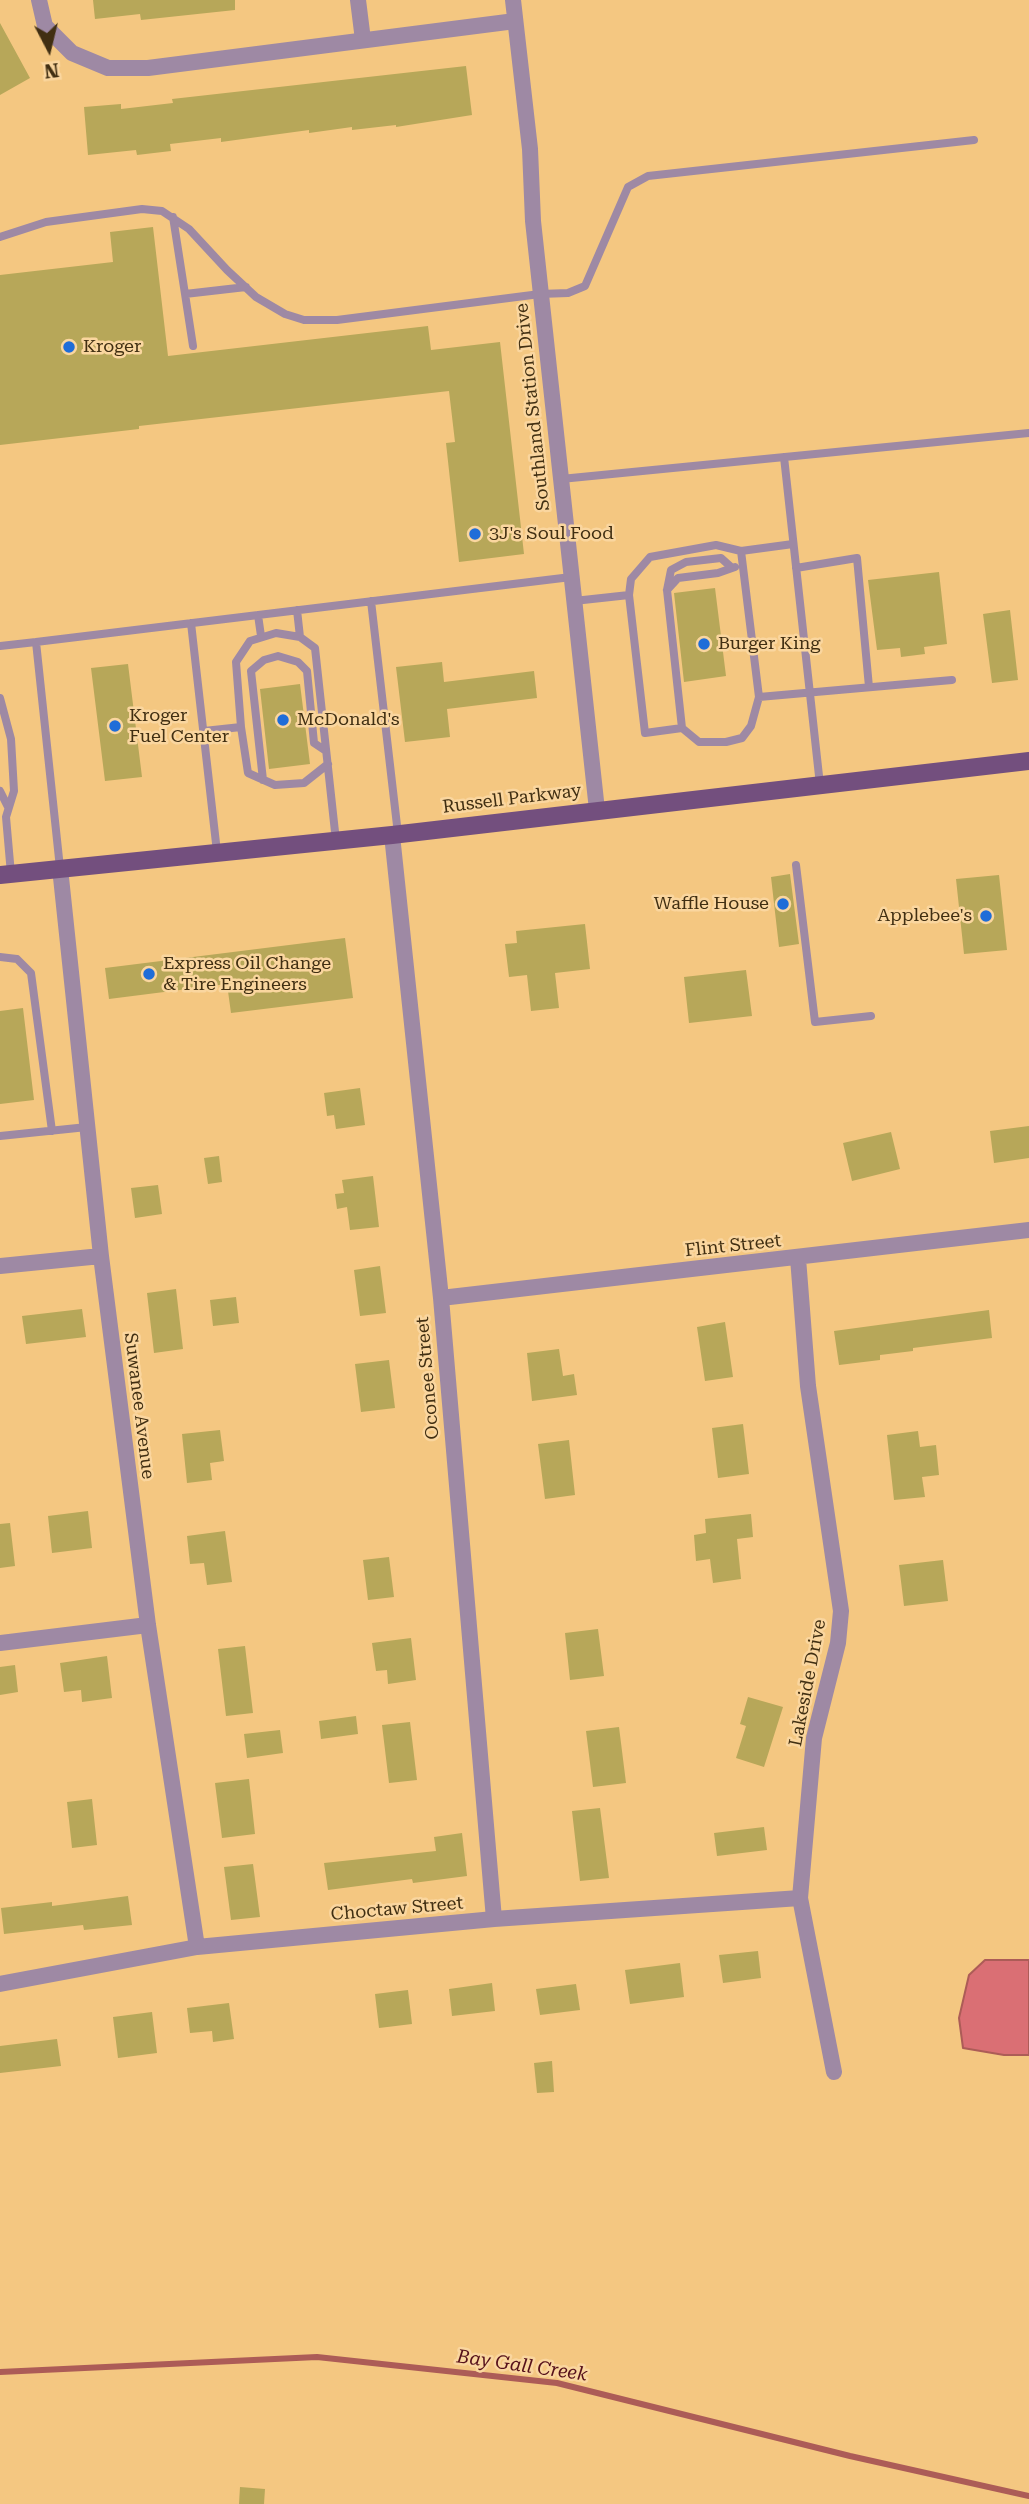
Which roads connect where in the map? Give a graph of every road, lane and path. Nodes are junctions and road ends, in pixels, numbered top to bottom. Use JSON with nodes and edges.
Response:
{"nodes":[{"id":1,"x":38,"y":0,"type":"edge"},
{"id":2,"x":358,"y":0,"type":"edge"},
{"id":3,"x":513,"y":0,"type":"edge"},
{"id":4,"x":516,"y":21,"type":"junction"},
{"id":5,"x":363,"y":40,"type":"junction"},
{"id":6,"x":974,"y":140,"type":"dead end"},
{"id":7,"x":173,"y":218,"type":"junction"},
{"id":8,"x":0,"y":237,"type":"edge"},
{"id":9,"x":246,"y":287,"type":"junction"},
{"id":10,"x":185,"y":294,"type":"junction"},
{"id":11,"x":540,"y":294,"type":"junction"},
{"id":12,"x":193,"y":346,"type":"dead end"},
{"id":13,"x":1029,"y":433,"type":"edge"},
{"id":14,"x":784,"y":457,"type":"junction"},
{"id":15,"x":561,"y":480,"type":"junction"},
{"id":16,"x":793,"y":544,"type":"junction"},
{"id":17,"x":741,"y":551,"type":"junction"},
{"id":18,"x":732,"y":567,"type":"junction"},
{"id":19,"x":743,"y":568,"type":"junction"},
{"id":20,"x":796,"y":568,"type":"junction"},
{"id":21,"x":571,"y":576,"type":"junction"},
{"id":22,"x":667,"y":590,"type":"junction"},
{"id":23,"x":629,"y":595,"type":"junction"},
{"id":24,"x":371,"y":601,"type":"junction"},
{"id":25,"x":574,"y":601,"type":"junction"},
{"id":26,"x":297,"y":610,"type":"junction"},
{"id":27,"x":258,"y":615,"type":"junction"},
{"id":28,"x":191,"y":623,"type":"junction"},
{"id":29,"x":261,"y":636,"type":"junction"},
{"id":30,"x":300,"y":637,"type":"junction"},
{"id":31,"x":36,"y":642,"type":"junction"},
{"id":32,"x":0,"y":646,"type":"edge"},
{"id":33,"x":952,"y":680,"type":"dead end"},
{"id":34,"x":869,"y":687,"type":"junction"},
{"id":35,"x":810,"y":692,"type":"junction"},
{"id":36,"x":759,"y":697,"type":"junction"},
{"id":37,"x":0,"y":698,"type":"edge"},
{"id":38,"x":241,"y":727,"type":"junction"},
{"id":39,"x":682,"y":728,"type":"junction"},
{"id":40,"x":204,"y":731,"type":"junction"},
{"id":41,"x":326,"y":751,"type":"junction"},
{"id":42,"x":1029,"y":761,"type":"edge"},
{"id":43,"x":328,"y":764,"type":"junction"},
{"id":44,"x":263,"y":780,"type":"junction"},
{"id":45,"x":820,"y":785,"type":"junction"},
{"id":46,"x":0,"y":791,"type":"edge"},
{"id":47,"x":8,"y":807,"type":"junction"},
{"id":48,"x":597,"y":810,"type":"junction"},
{"id":49,"x":3,"y":817,"type":"edge"},
{"id":50,"x":395,"y":835,"type":"junction"},
{"id":51,"x":336,"y":841,"type":"junction"},
{"id":52,"x":218,"y":852,"type":"junction"},
{"id":53,"x":796,"y":865,"type":"dead end"},
{"id":54,"x":60,"y":868,"type":"junction"},
{"id":55,"x":6,"y":874,"type":"edge"},
{"id":56,"x":0,"y":957,"type":"edge"},
{"id":57,"x":871,"y":1016,"type":"dead end"},
{"id":58,"x":87,"y":1128,"type":"junction"},
{"id":59,"x":52,"y":1131,"type":"junction"},
{"id":60,"x":0,"y":1136,"type":"edge"},
{"id":61,"x":1029,"y":1230,"type":"edge"},
{"id":62,"x":101,"y":1256,"type":"junction"},
{"id":63,"x":798,"y":1258,"type":"junction"},
{"id":64,"x":0,"y":1266,"type":"edge"},
{"id":65,"x":441,"y":1298,"type":"junction"},
{"id":66,"x":148,"y":1625,"type":"junction"},
{"id":67,"x":0,"y":1643,"type":"edge"},
{"id":68,"x":800,"y":1898,"type":"junction"},
{"id":69,"x":494,"y":1919,"type":"junction"},
{"id":70,"x":197,"y":1947,"type":"junction"},
{"id":71,"x":0,"y":1984,"type":"edge"},
{"id":72,"x":834,"y":2072,"type":"dead end"}],
"edges":[{"from":1,"to":5,"type":"street"},
{"from":2,"to":5,"type":"street"},
{"from":3,"to":4,"type":"street","name":"Southland Station Drive"},
{"from":4,"to":5,"type":"street"},
{"from":4,"to":11,"type":"street","name":"Southland Station Drive"},
{"from":6,"to":11,"type":"lane"},
{"from":7,"to":8,"type":"lane"},
{"from":7,"to":9,"type":"lane"},
{"from":7,"to":10,"type":"lane"},
{"from":9,"to":10,"type":"lane"},
{"from":9,"to":11,"type":"lane"},
{"from":10,"to":12,"type":"lane"},
{"from":11,"to":15,"type":"street","name":"Southland Station Drive"},
{"from":13,"to":14,"type":"lane"},
{"from":14,"to":15,"type":"lane"},
{"from":14,"to":16,"type":"lane"},
{"from":15,"to":21,"type":"street","name":"Southland Station Drive"},
{"from":16,"to":17,"type":"lane"},
{"from":16,"to":20,"type":"lane"},
{"from":17,"to":19,"type":"lane"},
{"from":17,"to":23,"type":"lane"},
{"from":18,"to":19,"type":"lane"},
{"from":18,"to":22,"type":"lane"},
{"from":18,"to":22,"type":"lane"},
{"from":19,"to":36,"type":"lane"},
{"from":20,"to":34,"type":"lane"},
{"from":20,"to":35,"type":"lane"},
{"from":21,"to":24,"type":"lane"},
{"from":21,"to":25,"type":"street","name":"Southland Station Drive"},
{"from":22,"to":39,"type":"lane"},
{"from":23,"to":25,"type":"lane"},
{"from":23,"to":39,"type":"lane"},
{"from":24,"to":26,"type":"lane"},
{"from":24,"to":50,"type":"lane"},
{"from":25,"to":48,"type":"street","name":"Southland Station Drive"},
{"from":26,"to":27,"type":"lane"},
{"from":26,"to":30,"type":"lane"},
{"from":27,"to":28,"type":"lane"},
{"from":27,"to":29,"type":"lane"},
{"from":28,"to":31,"type":"lane"},
{"from":28,"to":40,"type":"lane"},
{"from":29,"to":30,"type":"lane"},
{"from":29,"to":38,"type":"lane"},
{"from":30,"to":41,"type":"lane"},
{"from":31,"to":32,"type":"lane"},
{"from":31,"to":54,"type":"lane"},
{"from":33,"to":34,"type":"lane"},
{"from":34,"to":35,"type":"lane"},
{"from":35,"to":36,"type":"lane"},
{"from":35,"to":45,"type":"lane"},
{"from":36,"to":39,"type":"lane"},
{"from":37,"to":47,"type":"lane"},
{"from":38,"to":40,"type":"lane"},
{"from":38,"to":44,"type":"lane"},
{"from":40,"to":52,"type":"lane"},
{"from":41,"to":43,"type":"lane"},
{"from":41,"to":44,"type":"lane"},
{"from":42,"to":45,"type":"main road","name":"Russell Parkway"},
{"from":43,"to":44,"type":"lane"},
{"from":43,"to":51,"type":"lane"},
{"from":45,"to":48,"type":"main road","name":"Russell Parkway"},
{"from":46,"to":47,"type":"lane"},
{"from":47,"to":49,"type":"lane"},
{"from":48,"to":50,"type":"main road","name":"Russell Parkway"},
{"from":49,"to":55,"type":"lane"},
{"from":50,"to":51,"type":"main road","name":"Russell Parkway"},
{"from":50,"to":65,"type":"street","name":"Oconee Street"},
{"from":51,"to":52,"type":"main road","name":"Russell Parkway"},
{"from":52,"to":54,"type":"main road","name":"Russell Parkway"},
{"from":53,"to":57,"type":"lane"},
{"from":54,"to":55,"type":"main road","name":"Russell Parkway"},
{"from":54,"to":58,"type":"street","name":"Suwanee Avenue"},
{"from":56,"to":59,"type":"lane"},
{"from":58,"to":59,"type":"lane"},
{"from":58,"to":62,"type":"street","name":"Suwanee Avenue"},
{"from":59,"to":60,"type":"lane"},
{"from":61,"to":63,"type":"street","name":"Flint Street"},
{"from":62,"to":64,"type":"street"},
{"from":62,"to":66,"type":"street","name":"Suwanee Avenue"},
{"from":63,"to":65,"type":"street","name":"Flint Street"},
{"from":63,"to":68,"type":"street","name":"Lakeside Drive"},
{"from":65,"to":69,"type":"street","name":"Oconee Street"},
{"from":66,"to":67,"type":"street"},
{"from":66,"to":70,"type":"street","name":"Suwanee Avenue"},
{"from":68,"to":69,"type":"street","name":"Choctaw Street"},
{"from":68,"to":72,"type":"street","name":"Lakeside Drive"},
{"from":69,"to":70,"type":"street","name":"Choctaw Street"},
{"from":70,"to":71,"type":"street","name":"Choctaw Street"}]}
